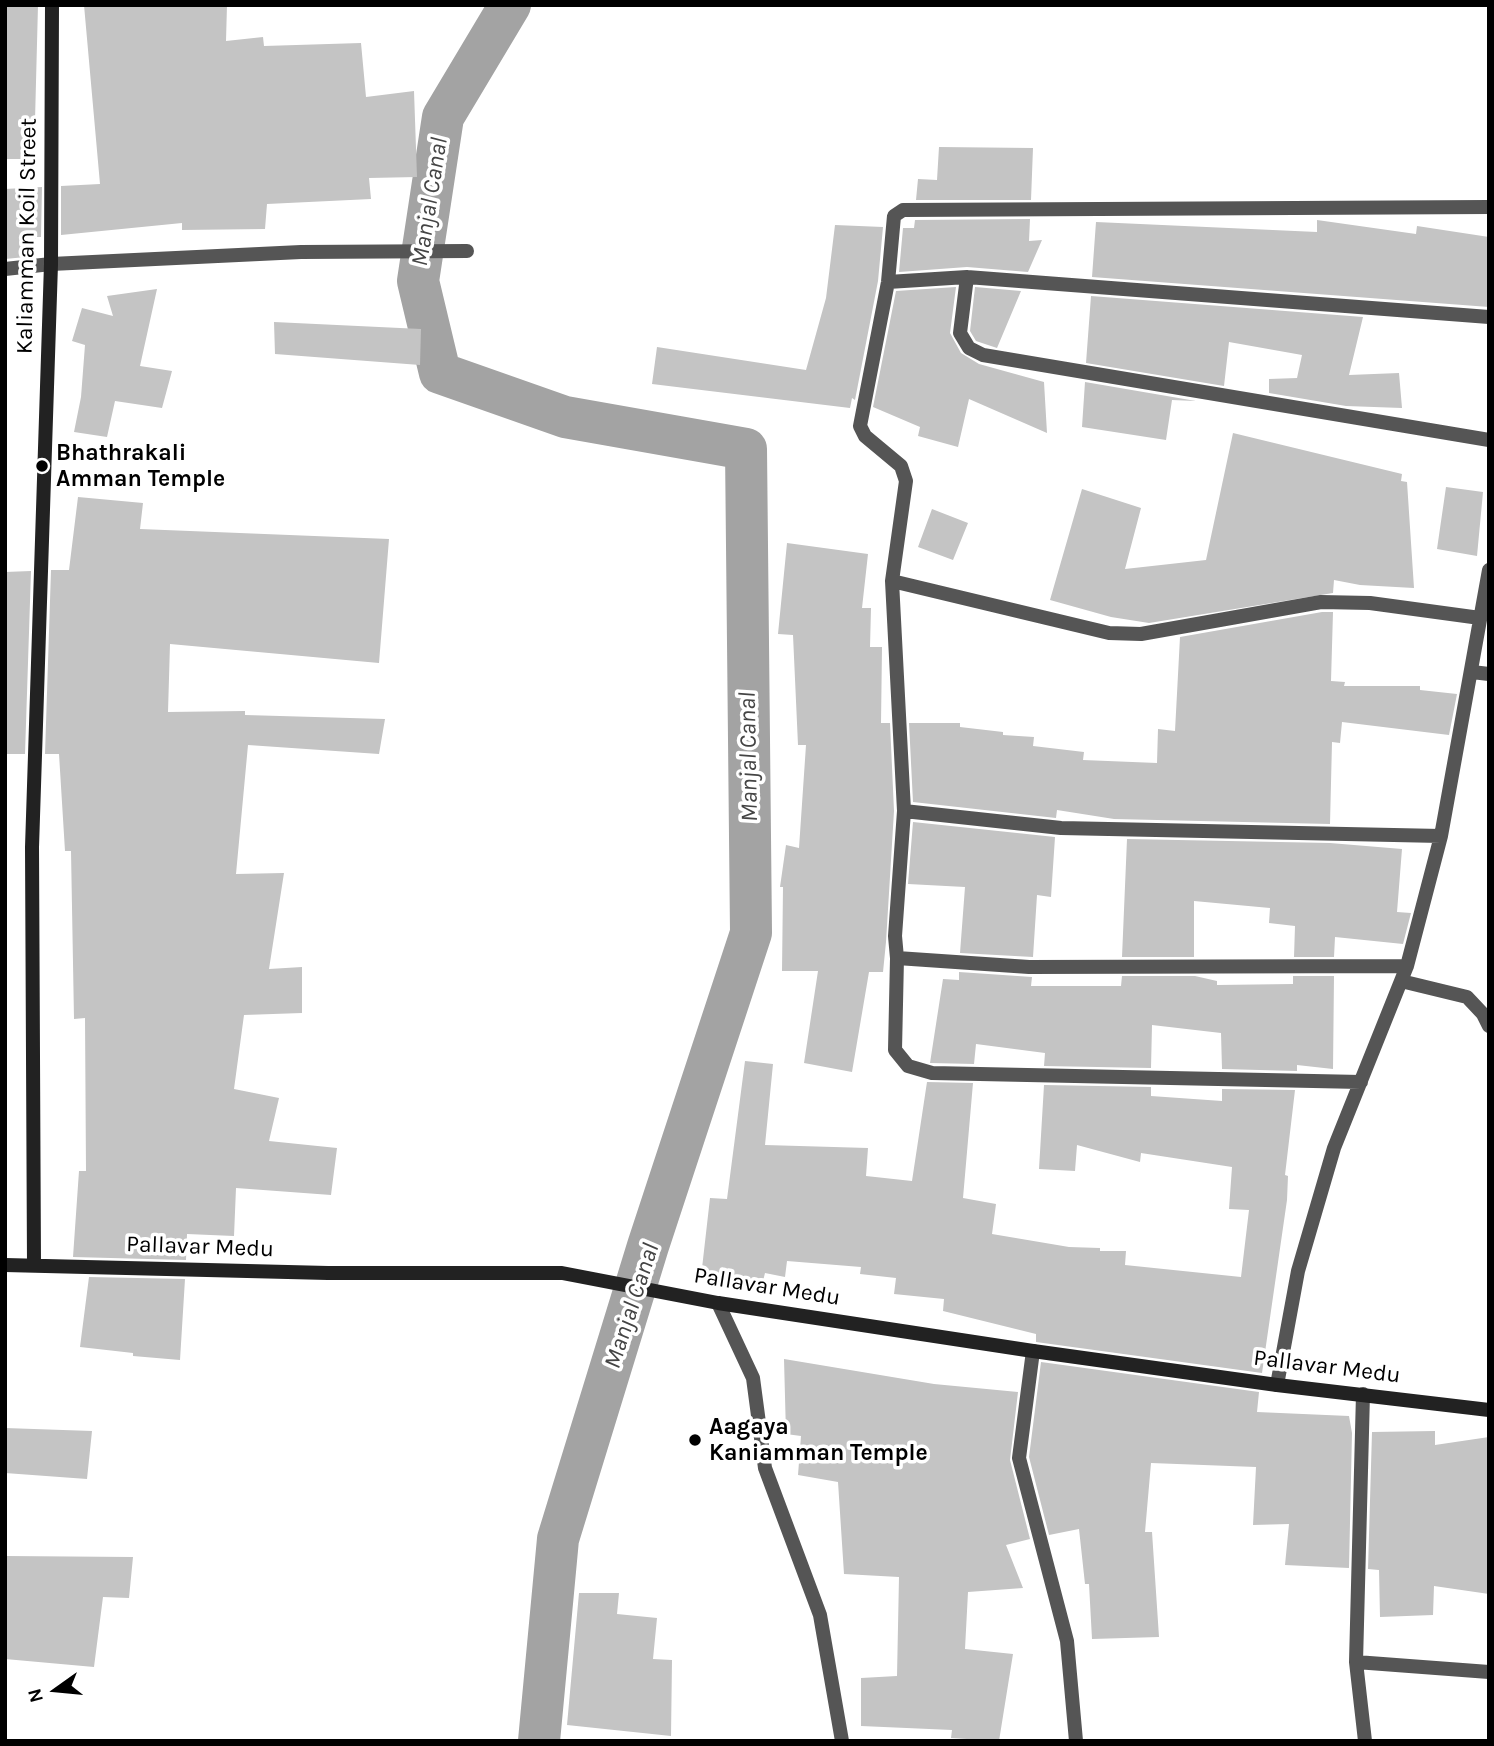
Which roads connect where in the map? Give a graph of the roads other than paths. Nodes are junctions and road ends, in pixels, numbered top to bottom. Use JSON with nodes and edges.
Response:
{"nodes":[{"id":1,"x":52,"y":5,"type":"edge"},
{"id":2,"x":1489,"y":207,"type":"edge"},
{"id":3,"x":467,"y":251,"type":"dead end"},
{"id":4,"x":51,"y":264,"type":"junction"},
{"id":5,"x":5,"y":269,"type":"edge"},
{"id":6,"x":967,"y":277,"type":"junction"},
{"id":7,"x":888,"y":282,"type":"junction"},
{"id":8,"x":1489,"y":317,"type":"edge"},
{"id":9,"x":1489,"y":440,"type":"edge"},
{"id":10,"x":1489,"y":570,"type":"edge"},
{"id":11,"x":891,"y":581,"type":"junction"},
{"id":12,"x":1480,"y":618,"type":"junction"},
{"id":13,"x":1472,"y":672,"type":"junction"},
{"id":14,"x":1489,"y":674,"type":"edge"},
{"id":15,"x":904,"y":811,"type":"junction"},
{"id":16,"x":1441,"y":836,"type":"junction"},
{"id":17,"x":897,"y":958,"type":"junction"},
{"id":18,"x":1407,"y":966,"type":"junction"},
{"id":19,"x":1401,"y":981,"type":"junction"},
{"id":20,"x":1489,"y":1026,"type":"edge"},
{"id":21,"x":1361,"y":1082,"type":"junction"},
{"id":22,"x":5,"y":1265,"type":"edge"},
{"id":23,"x":34,"y":1265,"type":"junction"},
{"id":24,"x":718,"y":1303,"type":"junction"},
{"id":25,"x":1033,"y":1351,"type":"junction"},
{"id":26,"x":1278,"y":1385,"type":"junction"},
{"id":27,"x":1363,"y":1394,"type":"junction"},
{"id":28,"x":1489,"y":1410,"type":"edge"},
{"id":29,"x":1356,"y":1662,"type":"junction"},
{"id":30,"x":1489,"y":1672,"type":"edge"},
{"id":31,"x":842,"y":1741,"type":"edge"},
{"id":32,"x":1076,"y":1741,"type":"edge"},
{"id":33,"x":1365,"y":1741,"type":"edge"}],
"edges":[{"from":1,"to":4,"type":"street","name":"Kaliamman Koil Street"},
{"from":2,"to":7,"type":"street"},
{"from":3,"to":4,"type":"street"},
{"from":4,"to":5,"type":"street"},
{"from":4,"to":23,"type":"street","name":"Kaliamman Koil Street"},
{"from":6,"to":7,"type":"street"},
{"from":6,"to":8,"type":"street"},
{"from":6,"to":9,"type":"street"},
{"from":7,"to":11,"type":"street"},
{"from":10,"to":12,"type":"street"},
{"from":11,"to":12,"type":"street"},
{"from":11,"to":15,"type":"street"},
{"from":12,"to":13,"type":"street"},
{"from":13,"to":14,"type":"street"},
{"from":13,"to":16,"type":"street"},
{"from":15,"to":16,"type":"street"},
{"from":15,"to":17,"type":"street"},
{"from":16,"to":18,"type":"street"},
{"from":17,"to":18,"type":"street"},
{"from":17,"to":21,"type":"street"},
{"from":18,"to":19,"type":"street"},
{"from":19,"to":20,"type":"street"},
{"from":19,"to":21,"type":"street"},
{"from":21,"to":26,"type":"street"},
{"from":22,"to":23,"type":"street","name":"Pallavar Medu"},
{"from":23,"to":24,"type":"street","name":"Pallavar Medu"},
{"from":24,"to":25,"type":"street","name":"Pallavar Medu"},
{"from":24,"to":31,"type":"street"},
{"from":25,"to":26,"type":"street","name":"Pallavar Medu"},
{"from":25,"to":32,"type":"street"},
{"from":26,"to":27,"type":"street","name":"Pallavar Medu"},
{"from":27,"to":28,"type":"street","name":"Pallavar Medu"},
{"from":27,"to":29,"type":"street"},
{"from":29,"to":30,"type":"street"},
{"from":29,"to":33,"type":"street"}]}
